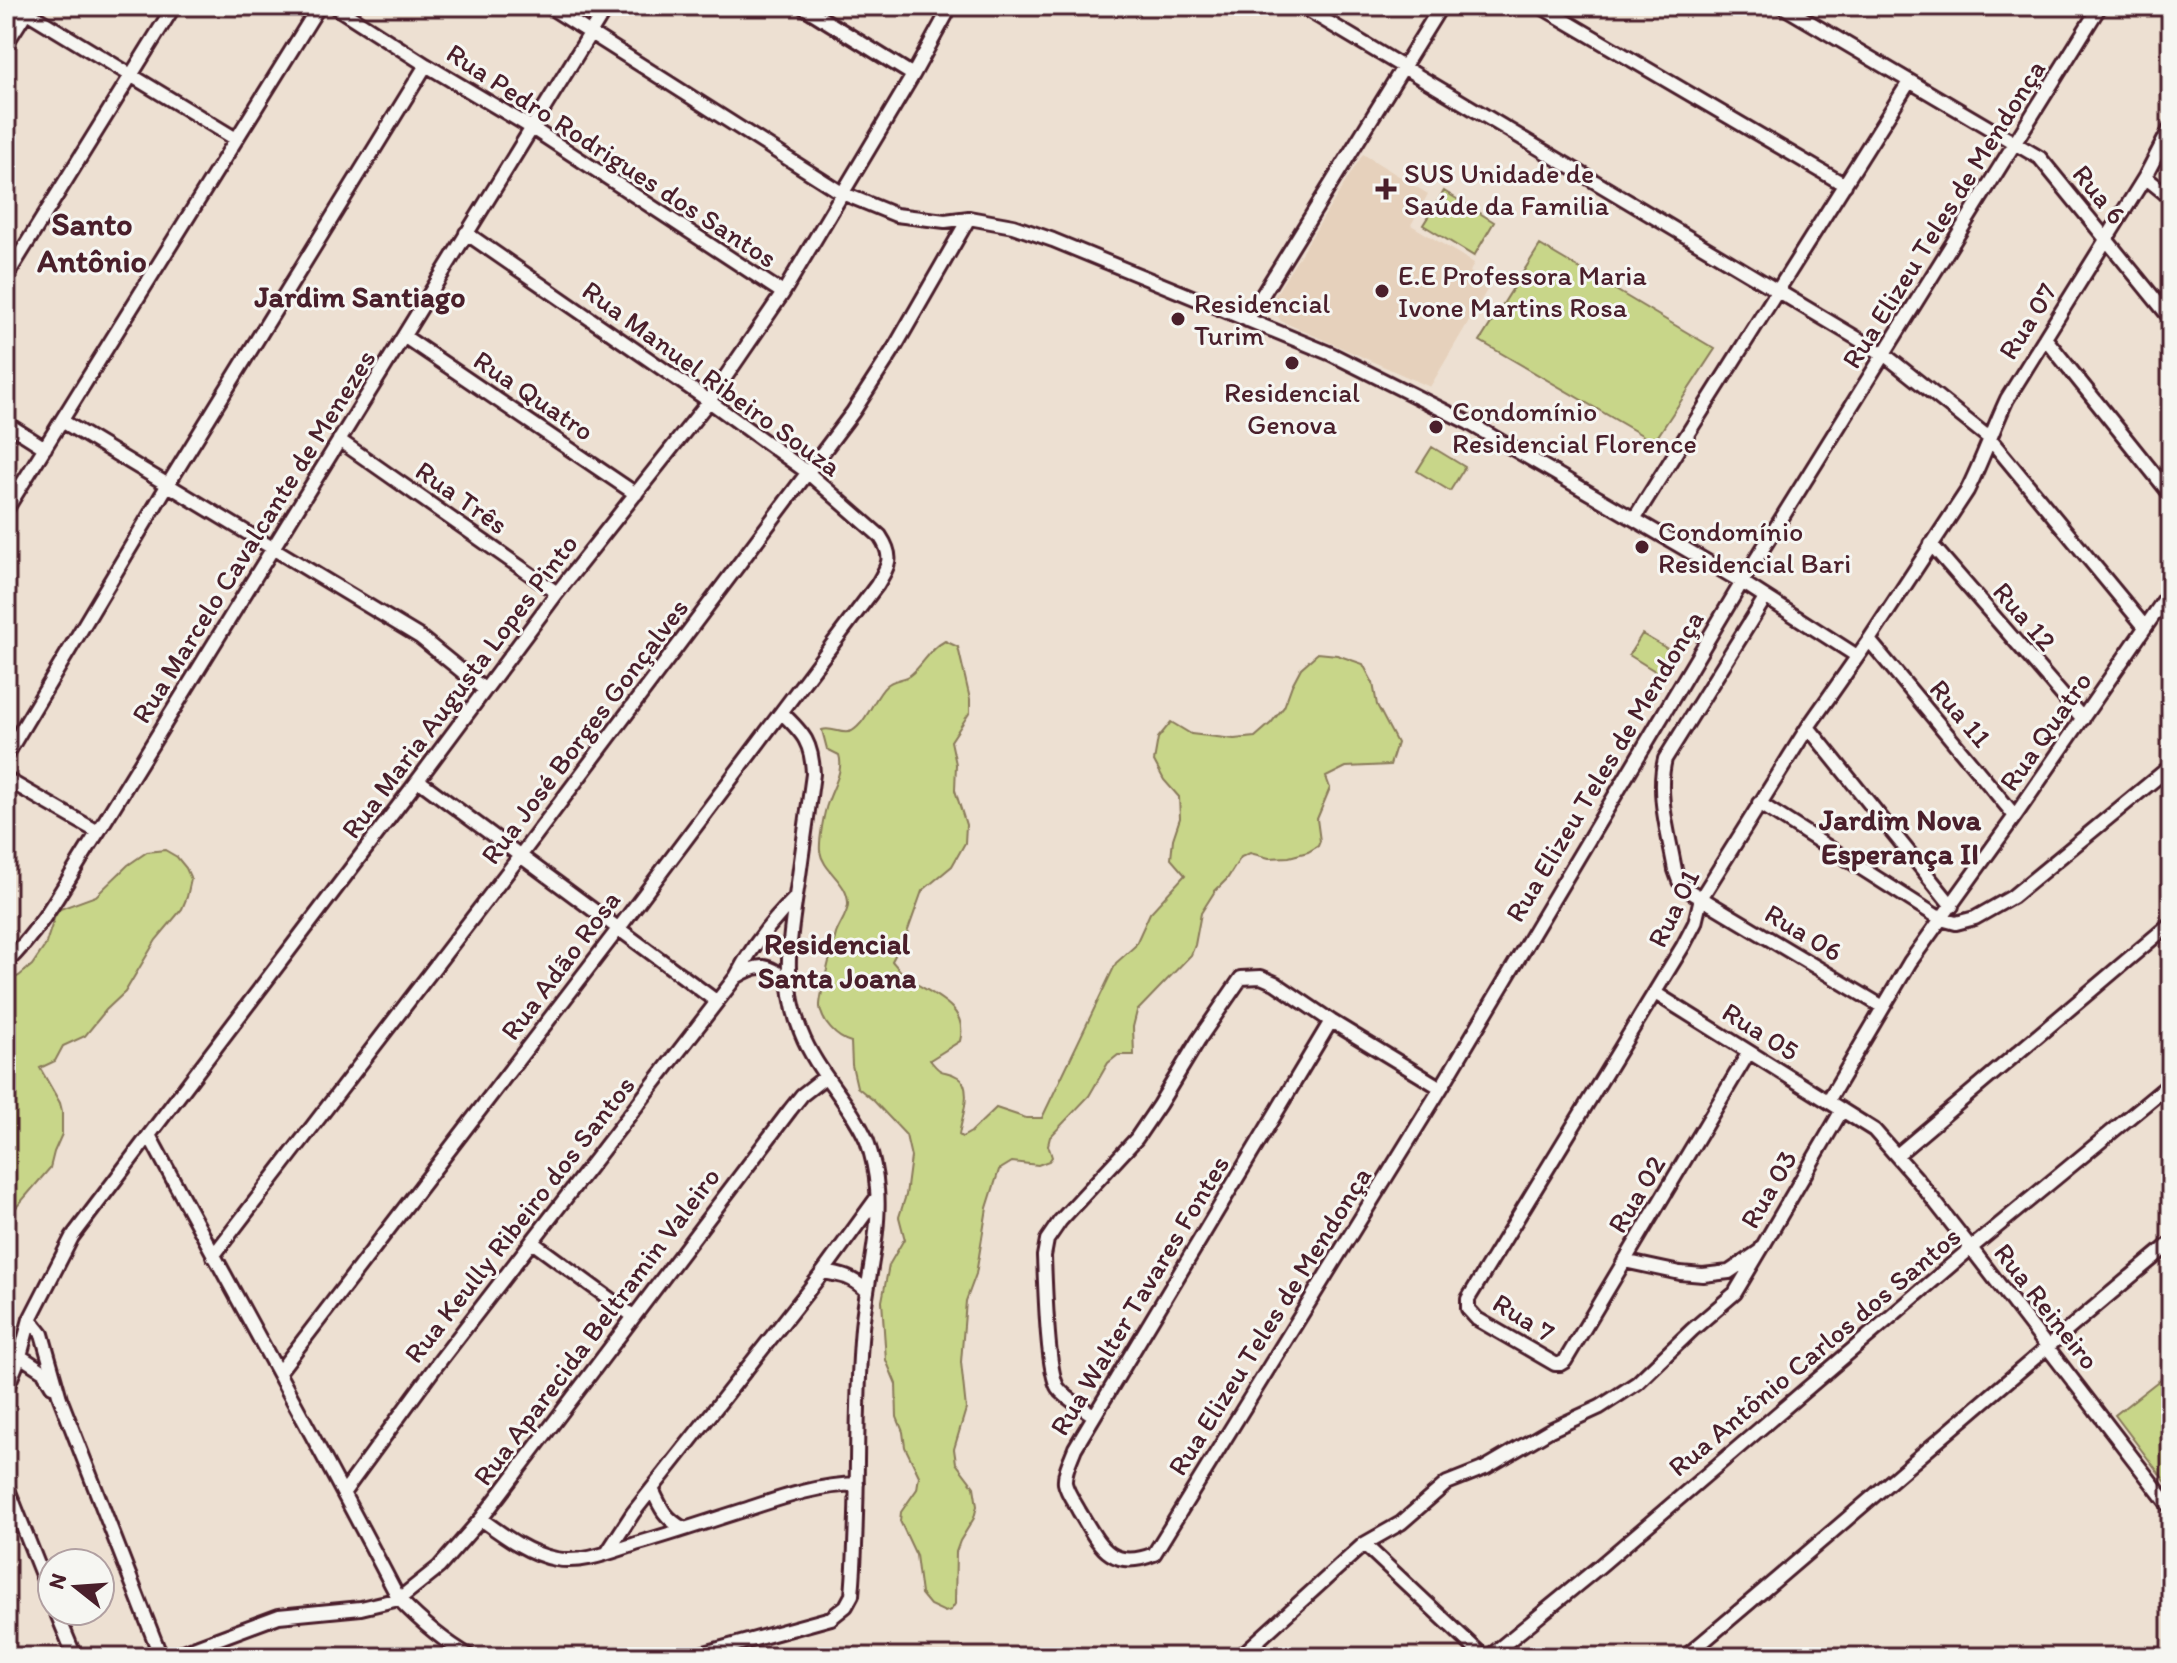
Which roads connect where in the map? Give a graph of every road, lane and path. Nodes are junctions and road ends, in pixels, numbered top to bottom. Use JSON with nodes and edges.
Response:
{"nodes":[{"id":1,"x":174,"y":6,"type":"edge"},
{"id":2,"x":319,"y":6,"type":"edge"},
{"id":3,"x":334,"y":6,"type":"edge"},
{"id":4,"x":548,"y":6,"type":"edge"},
{"id":5,"x":607,"y":6,"type":"edge"},
{"id":6,"x":802,"y":6,"type":"edge"},
{"id":7,"x":948,"y":6,"type":"edge"},
{"id":8,"x":1301,"y":6,"type":"edge"},
{"id":9,"x":1441,"y":6,"type":"edge"},
{"id":10,"x":1540,"y":6,"type":"edge"},
{"id":11,"x":1782,"y":6,"type":"edge"},
{"id":12,"x":2100,"y":6,"type":"edge"},
{"id":13,"x":24,"y":8,"type":"edge"},
{"id":14,"x":591,"y":33,"type":"junction"},
{"id":15,"x":6,"y":44,"type":"edge"},
{"id":16,"x":426,"y":65,"type":"junction"},
{"id":17,"x":1404,"y":67,"type":"junction"},
{"id":18,"x":131,"y":75,"type":"junction"},
{"id":19,"x":913,"y":75,"type":"junction"},
{"id":20,"x":1909,"y":82,"type":"junction"},
{"id":21,"x":2171,"y":127,"type":"edge"},
{"id":22,"x":532,"y":128,"type":"junction"},
{"id":23,"x":236,"y":139,"type":"junction"},
{"id":24,"x":2016,"y":143,"type":"junction"},
{"id":25,"x":2145,"y":177,"type":"junction"},
{"id":26,"x":1845,"y":185,"type":"junction"},
{"id":27,"x":842,"y":193,"type":"junction"},
{"id":28,"x":2171,"y":198,"type":"edge"},
{"id":29,"x":969,"y":218,"type":"junction"},
{"id":30,"x":466,"y":233,"type":"junction"},
{"id":31,"x":2106,"y":239,"type":"junction"},
{"id":32,"x":6,"y":277,"type":"edge"},
{"id":33,"x":1778,"y":290,"type":"junction"},
{"id":34,"x":783,"y":293,"type":"junction"},
{"id":35,"x":2171,"y":319,"type":"edge"},
{"id":36,"x":1247,"y":320,"type":"junction"},
{"id":37,"x":405,"y":337,"type":"junction"},
{"id":38,"x":2045,"y":338,"type":"junction"},
{"id":39,"x":1885,"y":355,"type":"junction"},
{"id":40,"x":709,"y":401,"type":"junction"},
{"id":41,"x":62,"y":421,"type":"junction"},
{"id":42,"x":6,"y":423,"type":"edge"},
{"id":43,"x":1989,"y":438,"type":"junction"},
{"id":44,"x":339,"y":440,"type":"junction"},
{"id":45,"x":45,"y":448,"type":"junction"},
{"id":46,"x":807,"y":472,"type":"junction"},
{"id":47,"x":167,"y":486,"type":"junction"},
{"id":48,"x":636,"y":494,"type":"junction"},
{"id":49,"x":2171,"y":495,"type":"edge"},
{"id":50,"x":6,"y":510,"type":"edge"},
{"id":51,"x":1634,"y":519,"type":"junction"},
{"id":52,"x":1931,"y":544,"type":"junction"},
{"id":53,"x":272,"y":548,"type":"junction"},
{"id":54,"x":1742,"y":582,"type":"junction"},
{"id":55,"x":877,"y":585,"type":"joint"},
{"id":56,"x":2171,"y":590,"type":"edge"},
{"id":57,"x":557,"y":593,"type":"junction"},
{"id":58,"x":1765,"y":598,"type":"junction"},
{"id":59,"x":2145,"y":627,"type":"junction"},
{"id":60,"x":1869,"y":640,"type":"junction"},
{"id":61,"x":1857,"y":656,"type":"junction"},
{"id":62,"x":485,"y":690,"type":"junction"},
{"id":63,"x":782,"y":713,"type":"junction"},
{"id":64,"x":2083,"y":719,"type":"junction"},
{"id":65,"x":1808,"y":727,"type":"junction"},
{"id":66,"x":6,"y":756,"type":"edge"},
{"id":67,"x":2171,"y":766,"type":"edge"},
{"id":68,"x":6,"y":779,"type":"edge"},
{"id":69,"x":418,"y":780,"type":"junction"},
{"id":70,"x":1759,"y":803,"type":"junction"},
{"id":71,"x":2015,"y":816,"type":"junction"},
{"id":72,"x":98,"y":832,"type":"junction"},
{"id":73,"x":520,"y":856,"type":"junction"},
{"id":74,"x":795,"y":898,"type":"junction"},
{"id":75,"x":1701,"y":898,"type":"junction"},
{"id":76,"x":1952,"y":906,"type":"junction"},
{"id":77,"x":1941,"y":919,"type":"junction"},
{"id":78,"x":2171,"y":923,"type":"edge"},
{"id":79,"x":619,"y":928,"type":"junction"},
{"id":80,"x":6,"y":963,"type":"edge"},
{"id":81,"x":736,"y":977,"type":"junction"},
{"id":82,"x":789,"y":981,"type":"junction"},
{"id":83,"x":1655,"y":993,"type":"junction"},
{"id":84,"x":716,"y":1001,"type":"junction"},
{"id":85,"x":1883,"y":1007,"type":"junction"},
{"id":86,"x":1331,"y":1021,"type":"junction"},
{"id":87,"x":1749,"y":1052,"type":"junction"},
{"id":88,"x":825,"y":1077,"type":"junction"},
{"id":89,"x":2171,"y":1083,"type":"edge"},
{"id":90,"x":1441,"y":1088,"type":"junction"},
{"id":91,"x":1828,"y":1101,"type":"junction"},
{"id":92,"x":1842,"y":1110,"type":"junction"},
{"id":93,"x":149,"y":1135,"type":"junction"},
{"id":94,"x":1897,"y":1155,"type":"junction"},
{"id":95,"x":878,"y":1196,"type":"junction"},
{"id":96,"x":532,"y":1242,"type":"junction"},
{"id":97,"x":2171,"y":1243,"type":"edge"},
{"id":98,"x":1971,"y":1248,"type":"junction"},
{"id":99,"x":1760,"y":1251,"type":"junction"},
{"id":100,"x":213,"y":1256,"type":"junction"},
{"id":101,"x":1624,"y":1261,"type":"junction"},
{"id":102,"x":823,"y":1272,"type":"junction"},
{"id":103,"x":866,"y":1290,"type":"junction"},
{"id":104,"x":1468,"y":1299,"type":"joint"},
{"id":105,"x":633,"y":1316,"type":"junction"},
{"id":106,"x":30,"y":1319,"type":"junction"},
{"id":107,"x":2047,"y":1345,"type":"junction"},
{"id":108,"x":20,"y":1356,"type":"junction"},
{"id":109,"x":1565,"y":1361,"type":"joint"},
{"id":110,"x":279,"y":1372,"type":"junction"},
{"id":111,"x":6,"y":1390,"type":"edge"},
{"id":112,"x":60,"y":1398,"type":"junction"},
{"id":113,"x":1093,"y":1415,"type":"junction"},
{"id":114,"x":6,"y":1484,"type":"edge"},
{"id":115,"x":857,"y":1484,"type":"junction"},
{"id":116,"x":652,"y":1489,"type":"junction"},
{"id":117,"x":344,"y":1492,"type":"junction"},
{"id":118,"x":2171,"y":1508,"type":"edge"},
{"id":119,"x":481,"y":1519,"type":"junction"},
{"id":120,"x":684,"y":1529,"type":"junction"},
{"id":121,"x":1364,"y":1544,"type":"junction"},
{"id":122,"x":607,"y":1553,"type":"junction"},
{"id":123,"x":1154,"y":1554,"type":"joint"},
{"id":124,"x":36,"y":1560,"type":"edge"},
{"id":125,"x":399,"y":1599,"type":"junction"},
{"id":126,"x":63,"y":1627,"type":"edge"},
{"id":127,"x":1243,"y":1654,"type":"dead end"},
{"id":128,"x":75,"y":1657,"type":"edge"},
{"id":129,"x":161,"y":1657,"type":"edge"},
{"id":130,"x":169,"y":1657,"type":"edge"},
{"id":131,"x":471,"y":1657,"type":"edge"},
{"id":132,"x":690,"y":1657,"type":"edge"},
{"id":133,"x":1486,"y":1657,"type":"edge"},
{"id":134,"x":1685,"y":1657,"type":"edge"}],
"edges":[{"from":1,"to":18,"type":"street"},
{"from":2,"to":23,"type":"street"},
{"from":3,"to":16,"type":"street","name":"Rua Pedro Rodrigues dos Santos"},
{"from":4,"to":14,"type":"street"},
{"from":5,"to":14,"type":"street","name":"Rua Marcelo Cavalcante de Menezes"},
{"from":6,"to":19,"type":"street"},
{"from":7,"to":19,"type":"street","name":"Rua Maria Augusta Lopes Pinto"},
{"from":8,"to":17,"type":"street"},
{"from":9,"to":17,"type":"street"},
{"from":10,"to":26,"type":"street"},
{"from":11,"to":20,"type":"street","name":"Rua 6"},
{"from":12,"to":24,"type":"street","name":"Rua Elizeu Teles de Mendonça"},
{"from":13,"to":15,"type":"street"},
{"from":13,"to":18,"type":"street"},
{"from":14,"to":22,"type":"street","name":"Rua Marcelo Cavalcante de Menezes"},
{"from":14,"to":27,"type":"street"},
{"from":16,"to":22,"type":"street","name":"Rua Pedro Rodrigues dos Santos"},
{"from":16,"to":47,"type":"street"},
{"from":17,"to":33,"type":"street"},
{"from":17,"to":36,"type":"street"},
{"from":18,"to":23,"type":"street"},
{"from":18,"to":32,"type":"street"},
{"from":19,"to":27,"type":"street","name":"Rua Maria Augusta Lopes Pinto"},
{"from":20,"to":24,"type":"street","name":"Rua 6"},
{"from":20,"to":26,"type":"street"},
{"from":21,"to":25,"type":"street","name":"Rua 07"},
{"from":22,"to":30,"type":"street","name":"Rua Marcelo Cavalcante de Menezes"},
{"from":22,"to":34,"type":"street","name":"Rua Pedro Rodrigues dos Santos"},
{"from":23,"to":41,"type":"street"},
{"from":24,"to":31,"type":"street","name":"Rua 6"},
{"from":24,"to":39,"type":"street","name":"Rua Elizeu Teles de Mendonça"},
{"from":25,"to":28,"type":"street"},
{"from":25,"to":31,"type":"street","name":"Rua 07"},
{"from":26,"to":33,"type":"street"},
{"from":27,"to":29,"type":"street"},
{"from":27,"to":34,"type":"street","name":"Rua Maria Augusta Lopes Pinto"},
{"from":29,"to":36,"type":"street"},
{"from":29,"to":46,"type":"street","name":"Rua José Borges Gonçalves"},
{"from":30,"to":37,"type":"street","name":"Rua Marcelo Cavalcante de Menezes"},
{"from":30,"to":40,"type":"street","name":"Rua Manuel Ribeiro Souza"},
{"from":31,"to":35,"type":"street","name":"Rua 6"},
{"from":31,"to":38,"type":"street","name":"Rua 07"},
{"from":33,"to":39,"type":"street"},
{"from":33,"to":51,"type":"street"},
{"from":34,"to":40,"type":"street","name":"Rua Maria Augusta Lopes Pinto"},
{"from":36,"to":51,"type":"street"},
{"from":37,"to":44,"type":"street","name":"Rua Marcelo Cavalcante de Menezes"},
{"from":37,"to":48,"type":"street","name":"Rua Quatro"},
{"from":38,"to":43,"type":"street","name":"Rua 07"},
{"from":38,"to":49,"type":"street"},
{"from":39,"to":43,"type":"street"},
{"from":39,"to":54,"type":"street","name":"Rua Elizeu Teles de Mendonça"},
{"from":40,"to":46,"type":"street","name":"Rua Manuel Ribeiro Souza"},
{"from":40,"to":48,"type":"street","name":"Rua Maria Augusta Lopes Pinto"},
{"from":41,"to":45,"type":"street"},
{"from":41,"to":47,"type":"street"},
{"from":42,"to":45,"type":"street"},
{"from":43,"to":52,"type":"street","name":"Rua 07"},
{"from":43,"to":59,"type":"street"},
{"from":44,"to":53,"type":"street","name":"Rua Marcelo Cavalcante de Menezes"},
{"from":44,"to":57,"type":"street","name":"Rua Três"},
{"from":45,"to":50,"type":"street"},
{"from":46,"to":55,"type":"street","name":"Rua Manuel Ribeiro Souza"},
{"from":46,"to":73,"type":"street","name":"Rua José Borges Gonçalves"},
{"from":47,"to":53,"type":"street"},
{"from":47,"to":66,"type":"street"},
{"from":48,"to":57,"type":"street","name":"Rua Maria Augusta Lopes Pinto"},
{"from":51,"to":54,"type":"street"},
{"from":52,"to":60,"type":"street","name":"Rua 01"},
{"from":52,"to":64,"type":"street","name":"Rua 12"},
{"from":53,"to":62,"type":"street"},
{"from":53,"to":72,"type":"street","name":"Rua Marcelo Cavalcante de Menezes"},
{"from":54,"to":58,"type":"street"},
{"from":54,"to":90,"type":"street","name":"Rua Elizeu Teles de Mendonça"},
{"from":55,"to":63,"type":"street","name":"Rua Adão Rosa"},
{"from":56,"to":59,"type":"street","name":"Rua Quatro"},
{"from":57,"to":62,"type":"street","name":"Rua Maria Augusta Lopes Pinto"},
{"from":58,"to":61,"type":"street"},
{"from":58,"to":75,"type":"street","name":"Rua 06"},
{"from":59,"to":64,"type":"street","name":"Rua Quatro"},
{"from":60,"to":61,"type":"street","name":"Rua 01"},
{"from":60,"to":71,"type":"street","name":"Rua 11"},
{"from":61,"to":65,"type":"street","name":"Rua 01"},
{"from":62,"to":69,"type":"street","name":"Rua Maria Augusta Lopes Pinto"},
{"from":63,"to":74,"type":"street"},
{"from":63,"to":79,"type":"street","name":"Rua Adão Rosa"},
{"from":64,"to":71,"type":"street","name":"Rua Quatro"},
{"from":65,"to":70,"type":"street","name":"Rua 01"},
{"from":65,"to":76,"type":"street"},
{"from":67,"to":77,"type":"street"},
{"from":68,"to":72,"type":"street"},
{"from":69,"to":73,"type":"street"},
{"from":69,"to":93,"type":"street","name":"Rua Maria Augusta Lopes Pinto"},
{"from":70,"to":75,"type":"street","name":"Rua 01"},
{"from":70,"to":77,"type":"street"},
{"from":71,"to":76,"type":"street","name":"Rua Quatro"},
{"from":72,"to":80,"type":"street","name":"Rua Marcelo Cavalcante de Menezes"},
{"from":73,"to":79,"type":"street"},
{"from":73,"to":100,"type":"street","name":"Rua José Borges Gonçalves"},
{"from":74,"to":81,"type":"street","name":"Rua Keully Ribeiro dos Santos"},
{"from":74,"to":82,"type":"street"},
{"from":75,"to":83,"type":"street","name":"Rua 01"},
{"from":75,"to":85,"type":"street","name":"Rua 06"},
{"from":76,"to":77,"type":"street","name":"Rua Quatro"},
{"from":77,"to":85,"type":"street","name":"Rua Quatro"},
{"from":78,"to":94,"type":"street"},
{"from":79,"to":84,"type":"street"},
{"from":79,"to":110,"type":"street","name":"Rua Adão Rosa"},
{"from":81,"to":82,"type":"street"},
{"from":81,"to":84,"type":"street","name":"Rua Keully Ribeiro dos Santos"},
{"from":82,"to":88,"type":"street"},
{"from":83,"to":87,"type":"street","name":"Rua 05"},
{"from":83,"to":104,"type":"street","name":"Rua 01"},
{"from":84,"to":96,"type":"street","name":"Rua Keully Ribeiro dos Santos"},
{"from":85,"to":91,"type":"street","name":"Rua Quatro"},
{"from":86,"to":90,"type":"street"},
{"from":86,"to":113,"type":"street","name":"Rua Walter Tavares Fontes"},
{"from":86,"to":113,"type":"street"},
{"from":87,"to":91,"type":"street","name":"Rua 05"},
{"from":87,"to":101,"type":"street","name":"Rua 02"},
{"from":88,"to":95,"type":"street"},
{"from":88,"to":105,"type":"street","name":"Rua Aparecida Beltramin Valeiro"},
{"from":89,"to":98,"type":"street","name":"Rua Antônio Carlos dos Santos"},
{"from":90,"to":123,"type":"street","name":"Rua Elizeu Teles de Mendonça"},
{"from":91,"to":92,"type":"street","name":"Rua 05"},
{"from":92,"to":94,"type":"street","name":"Rua Reineiro"},
{"from":92,"to":99,"type":"street","name":"Rua 03"},
{"from":93,"to":100,"type":"street"},
{"from":93,"to":106,"type":"street","name":"Rua Maria Augusta Lopes Pinto"},
{"from":94,"to":98,"type":"street","name":"Rua Reineiro"},
{"from":95,"to":102,"type":"street"},
{"from":95,"to":103,"type":"street"},
{"from":96,"to":105,"type":"street"},
{"from":96,"to":117,"type":"street","name":"Rua Keully Ribeiro dos Santos"},
{"from":97,"to":107,"type":"street"},
{"from":98,"to":107,"type":"street","name":"Rua Reineiro"},
{"from":98,"to":133,"type":"street","name":"Rua Antônio Carlos dos Santos"},
{"from":99,"to":101,"type":"street","name":"Rua 03"},
{"from":99,"to":121,"type":"street"},
{"from":100,"to":110,"type":"street"},
{"from":101,"to":109,"type":"street","name":"Rua 02"},
{"from":102,"to":103,"type":"street"},
{"from":102,"to":116,"type":"street"},
{"from":103,"to":115,"type":"street"},
{"from":104,"to":109,"type":"street","name":"Rua 7"},
{"from":105,"to":119,"type":"street","name":"Rua Aparecida Beltramin Valeiro"},
{"from":106,"to":108,"type":"street","name":"Rua Maria Augusta Lopes Pinto"},
{"from":106,"to":112,"type":"street"},
{"from":107,"to":118,"type":"street","name":"Rua Reineiro"},
{"from":107,"to":134,"type":"street"},
{"from":108,"to":111,"type":"street","name":"Rua Maria Augusta Lopes Pinto"},
{"from":108,"to":112,"type":"street"},
{"from":110,"to":117,"type":"street"},
{"from":112,"to":129,"type":"street"},
{"from":113,"to":123,"type":"street","name":"Rua Walter Tavares Fontes"},
{"from":114,"to":124,"type":"street"},
{"from":115,"to":120,"type":"street"},
{"from":115,"to":132,"type":"street"},
{"from":116,"to":120,"type":"street"},
{"from":116,"to":122,"type":"street"},
{"from":117,"to":125,"type":"street"},
{"from":119,"to":122,"type":"street"},
{"from":119,"to":125,"type":"street","name":"Rua Aparecida Beltramin Valeiro"},
{"from":120,"to":122,"type":"street"},
{"from":121,"to":127,"type":"street"},
{"from":121,"to":133,"type":"street"},
{"from":125,"to":130,"type":"street"},
{"from":125,"to":131,"type":"street"},
{"from":126,"to":128,"type":"street"}]}
